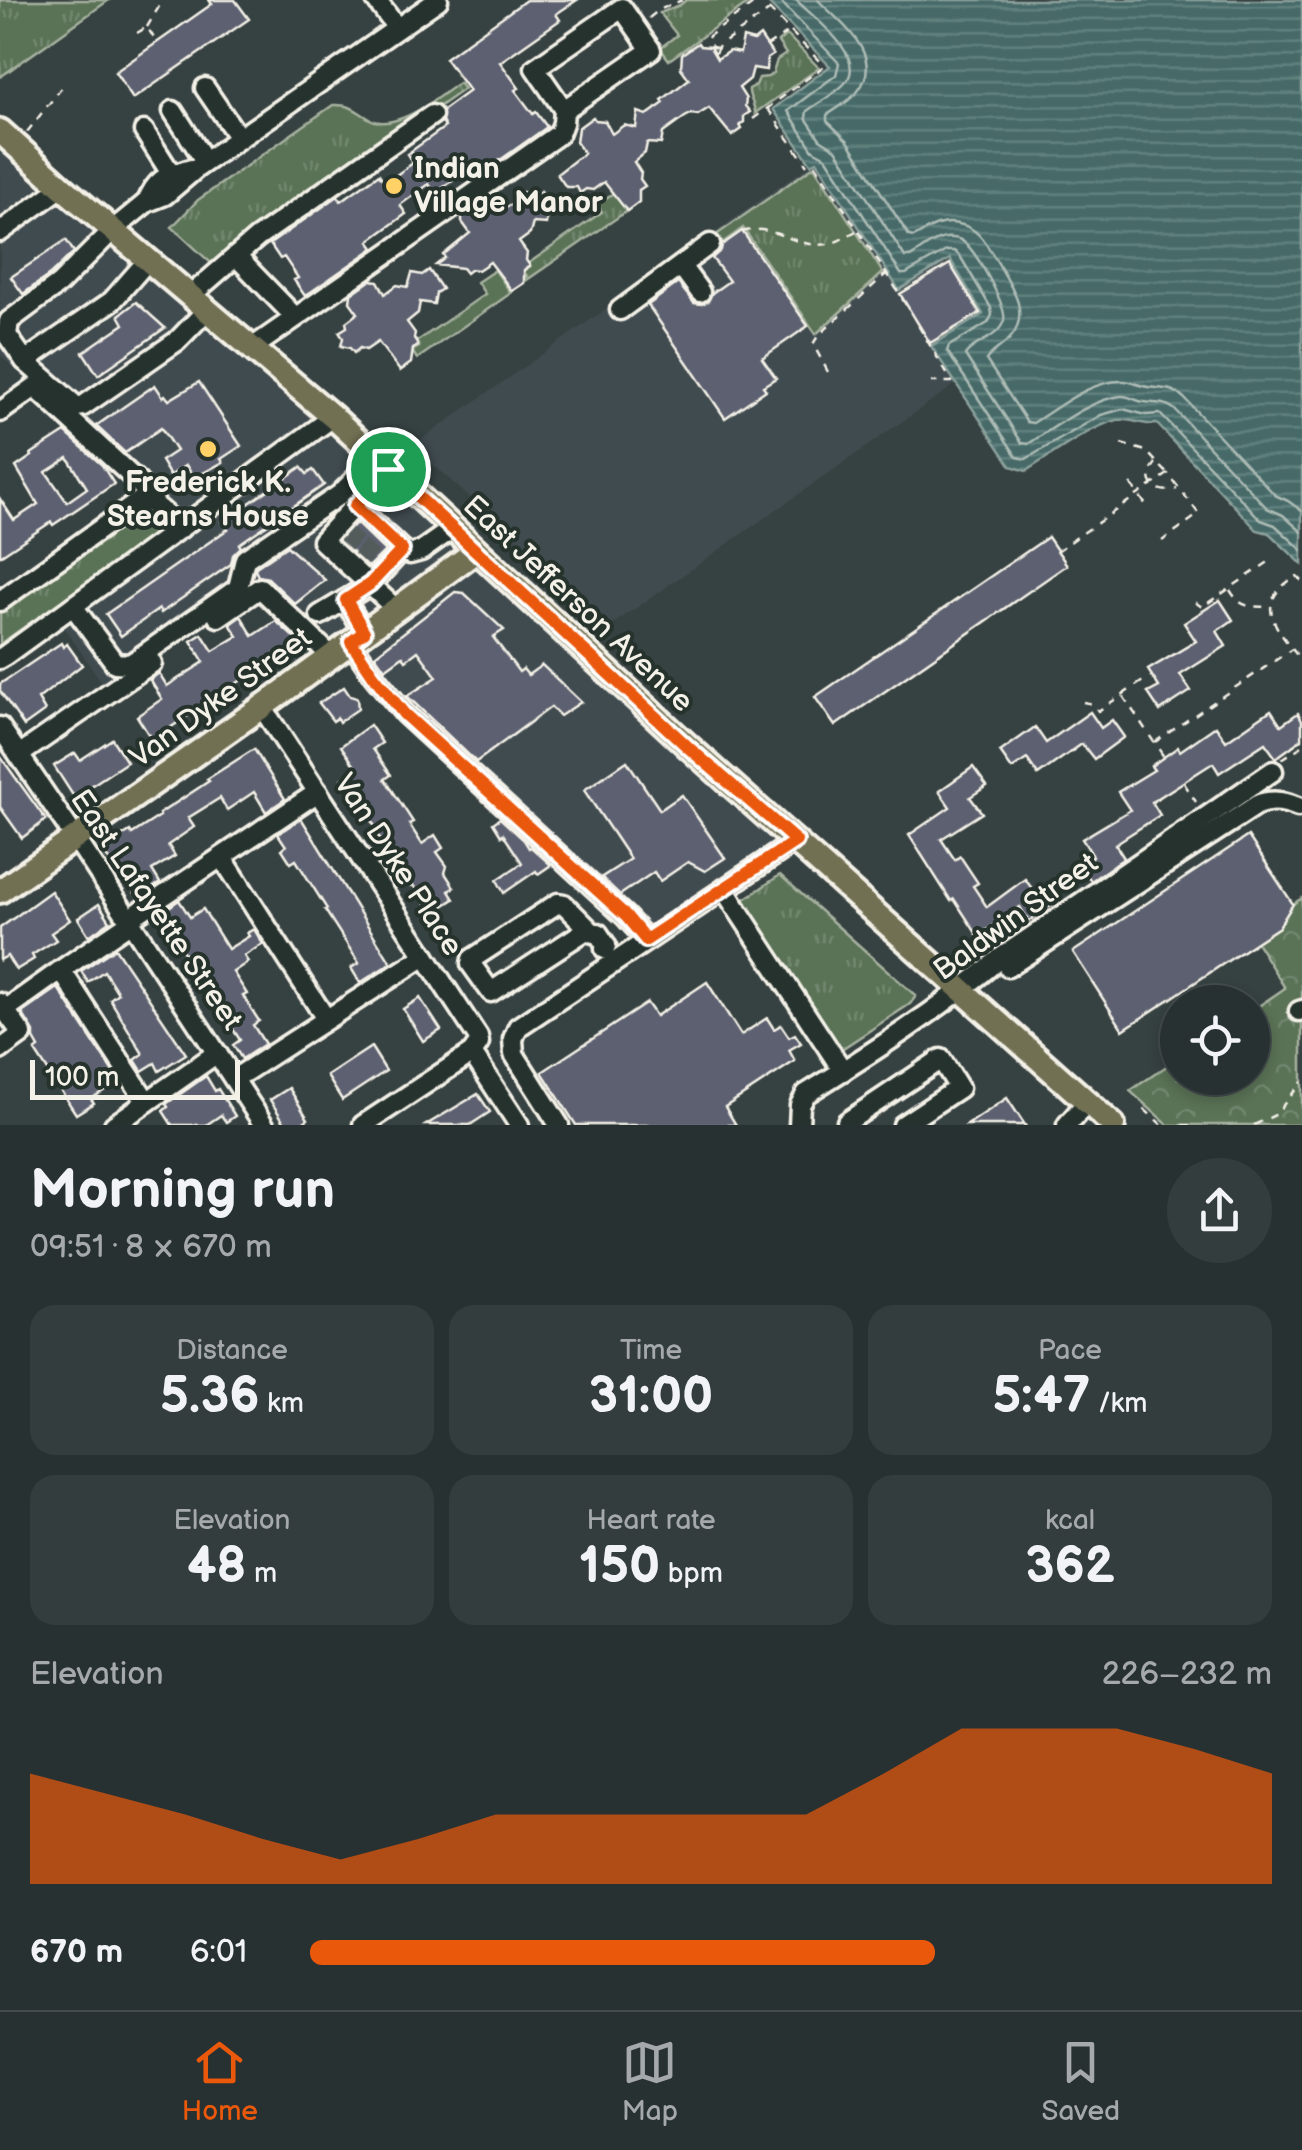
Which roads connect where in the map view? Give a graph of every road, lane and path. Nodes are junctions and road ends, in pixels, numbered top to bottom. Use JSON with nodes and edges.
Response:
{"nodes":[{"id":1,"x":163,"y":0,"type":"edge"},
{"id":2,"x":376,"y":0,"type":"edge"},
{"id":3,"x":436,"y":0,"type":"edge"},
{"id":4,"x":682,"y":0,"type":"edge"},
{"id":5,"x":759,"y":0,"type":"edge"},
{"id":6,"x":770,"y":10,"type":"junction"},
{"id":7,"x":146,"y":27,"type":"junction"},
{"id":8,"x":636,"y":27,"type":"junction"},
{"id":9,"x":397,"y":28,"type":"junction"},
{"id":10,"x":789,"y":31,"type":"junction"},
{"id":11,"x":138,"y":33,"type":"dead end"},
{"id":12,"x":157,"y":42,"type":"dead end"},
{"id":13,"x":768,"y":46,"type":"dead end"},
{"id":14,"x":63,"y":86,"type":"dead end"},
{"id":15,"x":204,"y":88,"type":"dead end"},
{"id":16,"x":767,"y":108,"type":"junction"},
{"id":17,"x":564,"y":110,"type":"junction"},
{"id":18,"x":173,"y":111,"type":"dead end"},
{"id":19,"x":432,"y":115,"type":"dead end"},
{"id":20,"x":753,"y":118,"type":"dead end"},
{"id":21,"x":144,"y":131,"type":"dead end"},
{"id":22,"x":8,"y":138,"type":"edge"},
{"id":23,"x":239,"y":138,"type":"junction"},
{"id":24,"x":202,"y":164,"type":"junction"},
{"id":25,"x":815,"y":164,"type":"dead end"},
{"id":26,"x":806,"y":165,"type":"dead end"},
{"id":27,"x":172,"y":175,"type":"junction"},
{"id":28,"x":62,"y":188,"type":"junction"},
{"id":29,"x":147,"y":202,"type":"junction"},
{"id":30,"x":113,"y":230,"type":"junction"},
{"id":31,"x":858,"y":230,"type":"junction"},
{"id":32,"x":0,"y":232,"type":"edge"},
{"id":33,"x":742,"y":232,"type":"dead end"},
{"id":34,"x":710,"y":244,"type":"dead end"},
{"id":35,"x":236,"y":256,"type":"junction"},
{"id":36,"x":148,"y":260,"type":"junction"},
{"id":37,"x":680,"y":266,"type":"junction"},
{"id":38,"x":886,"y":274,"type":"junction"},
{"id":39,"x":700,"y":292,"type":"dead end"},
{"id":40,"x":199,"y":303,"type":"junction"},
{"id":41,"x":620,"y":310,"type":"dead end"},
{"id":42,"x":296,"y":317,"type":"junction"},
{"id":43,"x":252,"y":348,"type":"junction"},
{"id":44,"x":26,"y":361,"type":"junction"},
{"id":45,"x":828,"y":372,"type":"dead end"},
{"id":46,"x":932,"y":382,"type":"dead end"},
{"id":47,"x":0,"y":412,"type":"edge"},
{"id":48,"x":333,"y":417,"type":"junction"},
{"id":49,"x":1122,"y":444,"type":"dead end"},
{"id":50,"x":1158,"y":461,"type":"junction"},
{"id":51,"x":382,"y":464,"type":"junction"},
{"id":52,"x":1168,"y":474,"type":"junction"},
{"id":53,"x":1131,"y":484,"type":"dead end"},
{"id":54,"x":1154,"y":485,"type":"junction"},
{"id":55,"x":1179,"y":488,"type":"junction"},
{"id":56,"x":1139,"y":495,"type":"junction"},
{"id":57,"x":1146,"y":505,"type":"dead end"},
{"id":58,"x":157,"y":507,"type":"junction"},
{"id":59,"x":363,"y":515,"type":"junction"},
{"id":60,"x":452,"y":528,"type":"junction"},
{"id":61,"x":180,"y":529,"type":"junction"},
{"id":62,"x":1162,"y":540,"type":"dead end"},
{"id":63,"x":402,"y":550,"type":"junction"},
{"id":64,"x":476,"y":550,"type":"junction"},
{"id":65,"x":1058,"y":551,"type":"dead end"},
{"id":66,"x":1273,"y":558,"type":"dead end"},
{"id":67,"x":1302,"y":581,"type":"edge"},
{"id":68,"x":370,"y":584,"type":"junction"},
{"id":69,"x":1229,"y":589,"type":"junction"},
{"id":70,"x":346,"y":600,"type":"junction"},
{"id":71,"x":0,"y":601,"type":"edge"},
{"id":72,"x":1195,"y":602,"type":"dead end"},
{"id":73,"x":73,"y":606,"type":"junction"},
{"id":74,"x":1270,"y":608,"type":"junction"},
{"id":75,"x":396,"y":609,"type":"junction"},
{"id":76,"x":320,"y":615,"type":"dead end"},
{"id":77,"x":358,"y":637,"type":"junction"},
{"id":78,"x":1292,"y":649,"type":"junction"},
{"id":79,"x":331,"y":656,"type":"junction"},
{"id":80,"x":0,"y":658,"type":"edge"},
{"id":81,"x":1302,"y":662,"type":"edge"},
{"id":82,"x":1146,"y":680,"type":"dead end"},
{"id":83,"x":1122,"y":695,"type":"junction"},
{"id":84,"x":1083,"y":702,"type":"dead end"},
{"id":85,"x":262,"y":707,"type":"junction"},
{"id":86,"x":0,"y":728,"type":"edge"},
{"id":87,"x":1155,"y":742,"type":"junction"},
{"id":88,"x":1302,"y":746,"type":"edge"},
{"id":89,"x":19,"y":755,"type":"junction"},
{"id":90,"x":1164,"y":757,"type":"dead end"},
{"id":91,"x":1273,"y":770,"type":"joint"},
{"id":92,"x":1184,"y":782,"type":"dead end"},
{"id":93,"x":318,"y":792,"type":"junction"},
{"id":94,"x":1298,"y":808,"type":"dead end"},
{"id":95,"x":1206,"y":816,"type":"junction"},
{"id":96,"x":76,"y":838,"type":"junction"},
{"id":97,"x":796,"y":841,"type":"junction"},
{"id":98,"x":222,"y":857,"type":"junction"},
{"id":99,"x":724,"y":890,"type":"junction"},
{"id":100,"x":0,"y":891,"type":"edge"},
{"id":101,"x":130,"y":921,"type":"junction"},
{"id":102,"x":646,"y":940,"type":"junction"},
{"id":103,"x":600,"y":943,"type":"junction"},
{"id":104,"x":425,"y":956,"type":"junction"},
{"id":105,"x":60,"y":970,"type":"junction"},
{"id":106,"x":963,"y":990,"type":"junction"},
{"id":107,"x":3,"y":1006,"type":"edge"},
{"id":108,"x":326,"y":1020,"type":"junction"},
{"id":109,"x":0,"y":1050,"type":"edge"},
{"id":110,"x":217,"y":1053,"type":"junction"},
{"id":111,"x":472,"y":1053,"type":"junction"},
{"id":112,"x":844,"y":1070,"type":"junction"},
{"id":113,"x":234,"y":1078,"type":"junction"},
{"id":114,"x":1302,"y":1082,"type":"edge"},
{"id":115,"x":146,"y":1102,"type":"junction"},
{"id":116,"x":1087,"y":1102,"type":"junction"},
{"id":117,"x":1144,"y":1109,"type":"dead end"},
{"id":118,"x":799,"y":1118,"type":"edge"},
{"id":119,"x":114,"y":1125,"type":"edge"},
{"id":120,"x":264,"y":1125,"type":"edge"},
{"id":121,"x":363,"y":1125,"type":"edge"},
{"id":122,"x":519,"y":1125,"type":"edge"},
{"id":123,"x":558,"y":1125,"type":"edge"},
{"id":124,"x":849,"y":1125,"type":"edge"},
{"id":125,"x":903,"y":1125,"type":"edge"},
{"id":126,"x":1067,"y":1125,"type":"edge"},
{"id":127,"x":1113,"y":1125,"type":"edge"},
{"id":128,"x":1162,"y":1125,"type":"edge"},
{"id":129,"x":1182,"y":1125,"type":"edge"},
{"id":130,"x":1193,"y":1125,"type":"edge"},
{"id":131,"x":1254,"y":1125,"type":"edge"}],
"edges":[{"from":1,"to":7,"type":"path"},
{"from":2,"to":9,"type":"street"},
{"from":3,"to":9,"type":"street"},
{"from":4,"to":8,"type":"path"},
{"from":5,"to":6,"type":"path"},
{"from":5,"to":6,"type":"path"},
{"from":6,"to":10,"type":"path"},
{"from":7,"to":11,"type":"path"},
{"from":7,"to":12,"type":"path"},
{"from":8,"to":17,"type":"street"},
{"from":8,"to":17,"type":"street"},
{"from":9,"to":23,"type":"street"},
{"from":10,"to":13,"type":"path"},
{"from":10,"to":16,"type":"path"},
{"from":14,"to":22,"type":"path"},
{"from":15,"to":23,"type":"street"},
{"from":16,"to":20,"type":"path"},
{"from":16,"to":26,"type":"path"},
{"from":17,"to":42,"type":"street"},
{"from":18,"to":24,"type":"street"},
{"from":19,"to":35,"type":"street"},
{"from":21,"to":27,"type":"street"},
{"from":22,"to":28,"type":"main road","name":"East Jefferson Avenue"},
{"from":23,"to":24,"type":"street"},
{"from":24,"to":27,"type":"street"},
{"from":24,"to":29,"type":"street"},
{"from":25,"to":31,"type":"path"},
{"from":27,"to":29,"type":"street"},
{"from":28,"to":30,"type":"main road","name":"East Jefferson Avenue"},
{"from":28,"to":32,"type":"street"},
{"from":29,"to":30,"type":"street"},
{"from":30,"to":36,"type":"main road","name":"East Jefferson Avenue"},
{"from":30,"to":44,"type":"street"},
{"from":31,"to":33,"type":"path"},
{"from":31,"to":38,"type":"path"},
{"from":34,"to":37,"type":"street"},
{"from":35,"to":40,"type":"street"},
{"from":35,"to":42,"type":"street"},
{"from":36,"to":40,"type":"main road","name":"East Jefferson Avenue"},
{"from":36,"to":44,"type":"street"},
{"from":37,"to":39,"type":"street"},
{"from":37,"to":41,"type":"street"},
{"from":38,"to":45,"type":"path"},
{"from":38,"to":46,"type":"path"},
{"from":40,"to":43,"type":"main road","name":"East Jefferson Avenue"},
{"from":40,"to":44,"type":"street"},
{"from":42,"to":43,"type":"street"},
{"from":43,"to":48,"type":"main road","name":"East Jefferson Avenue"},
{"from":47,"to":58,"type":"street"},
{"from":48,"to":51,"type":"main road","name":"East Jefferson Avenue"},
{"from":48,"to":61,"type":"street"},
{"from":49,"to":50,"type":"path"},
{"from":50,"to":52,"type":"path"},
{"from":50,"to":54,"type":"path"},
{"from":51,"to":59,"type":"street"},
{"from":51,"to":60,"type":"main road","name":"East Jefferson Avenue"},
{"from":51,"to":73,"type":"street"},
{"from":52,"to":54,"type":"path"},
{"from":52,"to":55,"type":"path"},
{"from":53,"to":56,"type":"path"},
{"from":54,"to":55,"type":"path"},
{"from":54,"to":56,"type":"path"},
{"from":55,"to":62,"type":"path"},
{"from":56,"to":57,"type":"path"},
{"from":56,"to":65,"type":"path"},
{"from":58,"to":61,"type":"street"},
{"from":58,"to":71,"type":"street"},
{"from":59,"to":63,"type":"street"},
{"from":59,"to":68,"type":"street"},
{"from":60,"to":63,"type":"street"},
{"from":60,"to":64,"type":"main road","name":"East Jefferson Avenue"},
{"from":61,"to":73,"type":"street"},
{"from":63,"to":68,"type":"street"},
{"from":64,"to":75,"type":"main road","name":"Van Dyke Street"},
{"from":64,"to":97,"type":"main road","name":"East Jefferson Avenue"},
{"from":66,"to":69,"type":"path"},
{"from":67,"to":74,"type":"path"},
{"from":68,"to":70,"type":"street"},
{"from":68,"to":75,"type":"street"},
{"from":69,"to":72,"type":"path"},
{"from":69,"to":74,"type":"path"},
{"from":70,"to":76,"type":"street"},
{"from":70,"to":77,"type":"street"},
{"from":73,"to":80,"type":"street"},
{"from":74,"to":78,"type":"path"},
{"from":75,"to":77,"type":"main road","name":"Van Dyke Street"},
{"from":77,"to":79,"type":"main road","name":"Van Dyke Street"},
{"from":77,"to":102,"type":"street"},
{"from":78,"to":81,"type":"path"},
{"from":78,"to":87,"type":"path"},
{"from":79,"to":85,"type":"main road","name":"Van Dyke Street"},
{"from":79,"to":89,"type":"street"},
{"from":82,"to":83,"type":"path"},
{"from":83,"to":84,"type":"path"},
{"from":83,"to":87,"type":"path"},
{"from":85,"to":93,"type":"street","name":"Van Dyke Place"},
{"from":85,"to":96,"type":"main road","name":"Van Dyke Street"},
{"from":86,"to":89,"type":"street","name":"East Lafayette Street"},
{"from":87,"to":90,"type":"path"},
{"from":88,"to":91,"type":"path"},
{"from":89,"to":96,"type":"street","name":"East Lafayette Street"},
{"from":91,"to":95,"type":"street","name":"Baldwin Street"},
{"from":92,"to":95,"type":"path"},
{"from":93,"to":98,"type":"street"},
{"from":93,"to":104,"type":"street","name":"Van Dyke Place"},
{"from":94,"to":106,"type":"street"},
{"from":95,"to":106,"type":"street","name":"Baldwin Street"},
{"from":96,"to":100,"type":"main road","name":"Van Dyke Street"},
{"from":96,"to":101,"type":"street","name":"East Lafayette Street"},
{"from":97,"to":99,"type":"street"},
{"from":97,"to":106,"type":"main road","name":"East Jefferson Avenue"},
{"from":98,"to":101,"type":"street"},
{"from":98,"to":108,"type":"street"},
{"from":99,"to":102,"type":"street"},
{"from":99,"to":112,"type":"street"},
{"from":101,"to":105,"type":"street"},
{"from":101,"to":110,"type":"street","name":"East Lafayette Street"},
{"from":102,"to":103,"type":"street"},
{"from":103,"to":103,"type":"street"},
{"from":103,"to":123,"type":"street"},
{"from":104,"to":108,"type":"street"},
{"from":104,"to":111,"type":"street","name":"Van Dyke Place"},
{"from":105,"to":107,"type":"street"},
{"from":105,"to":115,"type":"street"},
{"from":106,"to":112,"type":"street","name":"Baldwin Street"},
{"from":106,"to":116,"type":"main road","name":"East Jefferson Avenue"},
{"from":107,"to":109,"type":"street"},
{"from":108,"to":113,"type":"street"},
{"from":110,"to":113,"type":"street","name":"East Lafayette Street"},
{"from":110,"to":115,"type":"street"},
{"from":111,"to":121,"type":"street"},
{"from":111,"to":122,"type":"street"},
{"from":112,"to":118,"type":"street","name":"Baldwin Street"},
{"from":113,"to":120,"type":"street","name":"East Lafayette Street"},
{"from":114,"to":131,"type":"path"},
{"from":115,"to":119,"type":"street"},
{"from":116,"to":126,"type":"street"},
{"from":116,"to":127,"type":"main road","name":"East Jefferson Avenue"},
{"from":117,"to":128,"type":"path"},
{"from":124,"to":125,"type":"street"},
{"from":129,"to":130,"type":"path"}]}
